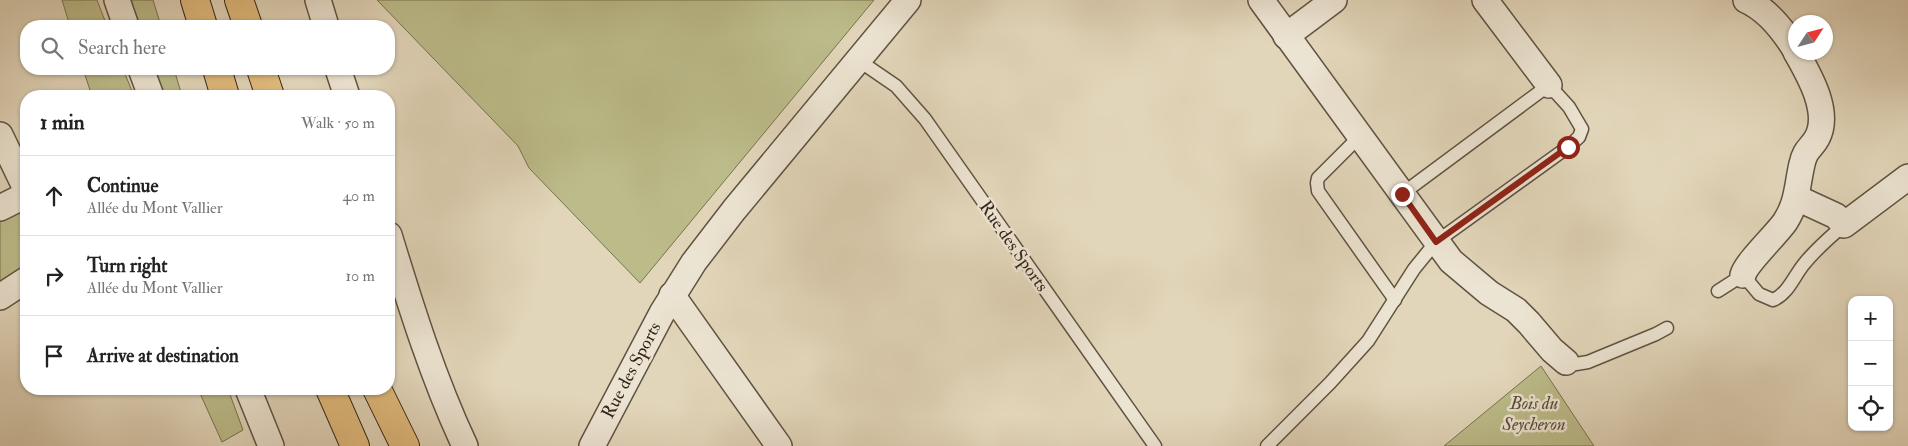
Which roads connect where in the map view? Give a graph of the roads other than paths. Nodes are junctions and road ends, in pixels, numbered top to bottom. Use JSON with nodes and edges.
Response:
{"nodes":[{"id":1,"x":117,"y":0,"type":"edge"},
{"id":2,"x":195,"y":0,"type":"edge"},
{"id":3,"x":239,"y":0,"type":"edge"},
{"id":4,"x":318,"y":0,"type":"edge"},
{"id":5,"x":908,"y":0,"type":"edge"},
{"id":6,"x":1261,"y":0,"type":"edge"},
{"id":7,"x":1334,"y":0,"type":"edge"},
{"id":8,"x":1485,"y":0,"type":"edge"},
{"id":9,"x":1746,"y":0,"type":"edge"},
{"id":10,"x":124,"y":20,"type":"edge"},
{"id":11,"x":201,"y":20,"type":"edge"},
{"id":12,"x":246,"y":20,"type":"edge"},
{"id":13,"x":324,"y":20,"type":"edge"},
{"id":14,"x":1286,"y":36,"type":"junction"},
{"id":15,"x":1788,"y":39,"type":"edge"},
{"id":16,"x":858,"y":60,"type":"junction"},
{"id":17,"x":1800,"y":60,"type":"edge"},
{"id":18,"x":143,"y":75,"type":"edge"},
{"id":19,"x":218,"y":75,"type":"edge"},
{"id":20,"x":263,"y":75,"type":"edge"},
{"id":21,"x":340,"y":75,"type":"edge"},
{"id":22,"x":1550,"y":85,"type":"junction"},
{"id":23,"x":149,"y":90,"type":"edge"},
{"id":24,"x":223,"y":90,"type":"edge"},
{"id":25,"x":268,"y":90,"type":"edge"},
{"id":26,"x":345,"y":90,"type":"edge"},
{"id":27,"x":0,"y":135,"type":"edge"},
{"id":28,"x":1360,"y":136,"type":"junction"},
{"id":29,"x":20,"y":177,"type":"edge"},
{"id":30,"x":1908,"y":177,"type":"edge"},
{"id":31,"x":1402,"y":194,"type":"junction"},
{"id":32,"x":20,"y":198,"type":"edge"},
{"id":33,"x":1797,"y":198,"type":"junction"},
{"id":34,"x":0,"y":208,"type":"edge"},
{"id":35,"x":1844,"y":225,"type":"junction"},
{"id":36,"x":1436,"y":242,"type":"junction"},
{"id":37,"x":395,"y":254,"type":"edge"},
{"id":38,"x":1744,"y":275,"type":"junction"},
{"id":39,"x":20,"y":284,"type":"edge"},
{"id":40,"x":1718,"y":291,"type":"dead end"},
{"id":41,"x":672,"y":295,"type":"junction"},
{"id":42,"x":0,"y":298,"type":"edge"},
{"id":43,"x":1395,"y":300,"type":"junction"},
{"id":44,"x":1667,"y":328,"type":"dead end"},
{"id":45,"x":1566,"y":362,"type":"joint"},
{"id":46,"x":250,"y":395,"type":"edge"},
{"id":47,"x":333,"y":395,"type":"edge"},
{"id":48,"x":380,"y":395,"type":"edge"},
{"id":49,"x":271,"y":446,"type":"edge"},
{"id":50,"x":355,"y":446,"type":"edge"},
{"id":51,"x":405,"y":446,"type":"edge"},
{"id":52,"x":466,"y":446,"type":"edge"},
{"id":53,"x":592,"y":446,"type":"edge"},
{"id":54,"x":779,"y":446,"type":"edge"},
{"id":55,"x":1155,"y":446,"type":"edge"},
{"id":56,"x":1267,"y":446,"type":"edge"}],
"edges":[{"from":1,"to":10,"type":"street"},
{"from":2,"to":11,"type":"highway"},
{"from":3,"to":12,"type":"highway"},
{"from":4,"to":13,"type":"street"},
{"from":5,"to":16,"type":"street","name":"Rue des Sports"},
{"from":6,"to":14,"type":"street"},
{"from":7,"to":14,"type":"street"},
{"from":8,"to":22,"type":"street"},
{"from":9,"to":15,"type":"street"},
{"from":14,"to":28,"type":"street"},
{"from":16,"to":41,"type":"street","name":"Rue des Sports"},
{"from":16,"to":55,"type":"lane","name":"Rue des Sports"},
{"from":17,"to":33,"type":"street"},
{"from":18,"to":23,"type":"street"},
{"from":19,"to":24,"type":"highway"},
{"from":20,"to":25,"type":"highway"},
{"from":21,"to":26,"type":"street"},
{"from":22,"to":31,"type":"lane"},
{"from":22,"to":36,"type":"lane"},
{"from":27,"to":29,"type":"street"},
{"from":28,"to":31,"type":"street"},
{"from":28,"to":43,"type":"lane"},
{"from":30,"to":35,"type":"street"},
{"from":31,"to":36,"type":"street"},
{"from":32,"to":34,"type":"street"},
{"from":33,"to":35,"type":"street"},
{"from":33,"to":38,"type":"street"},
{"from":35,"to":38,"type":"lane"},
{"from":36,"to":43,"type":"lane"},
{"from":36,"to":45,"type":"street"},
{"from":37,"to":52,"type":"street"},
{"from":38,"to":40,"type":"lane"},
{"from":39,"to":42,"type":"street"},
{"from":41,"to":53,"type":"street","name":"Rue des Sports"},
{"from":41,"to":54,"type":"street"},
{"from":43,"to":56,"type":"lane"},
{"from":44,"to":45,"type":"lane"},
{"from":46,"to":49,"type":"street"},
{"from":47,"to":50,"type":"highway"},
{"from":48,"to":51,"type":"highway"}]}
